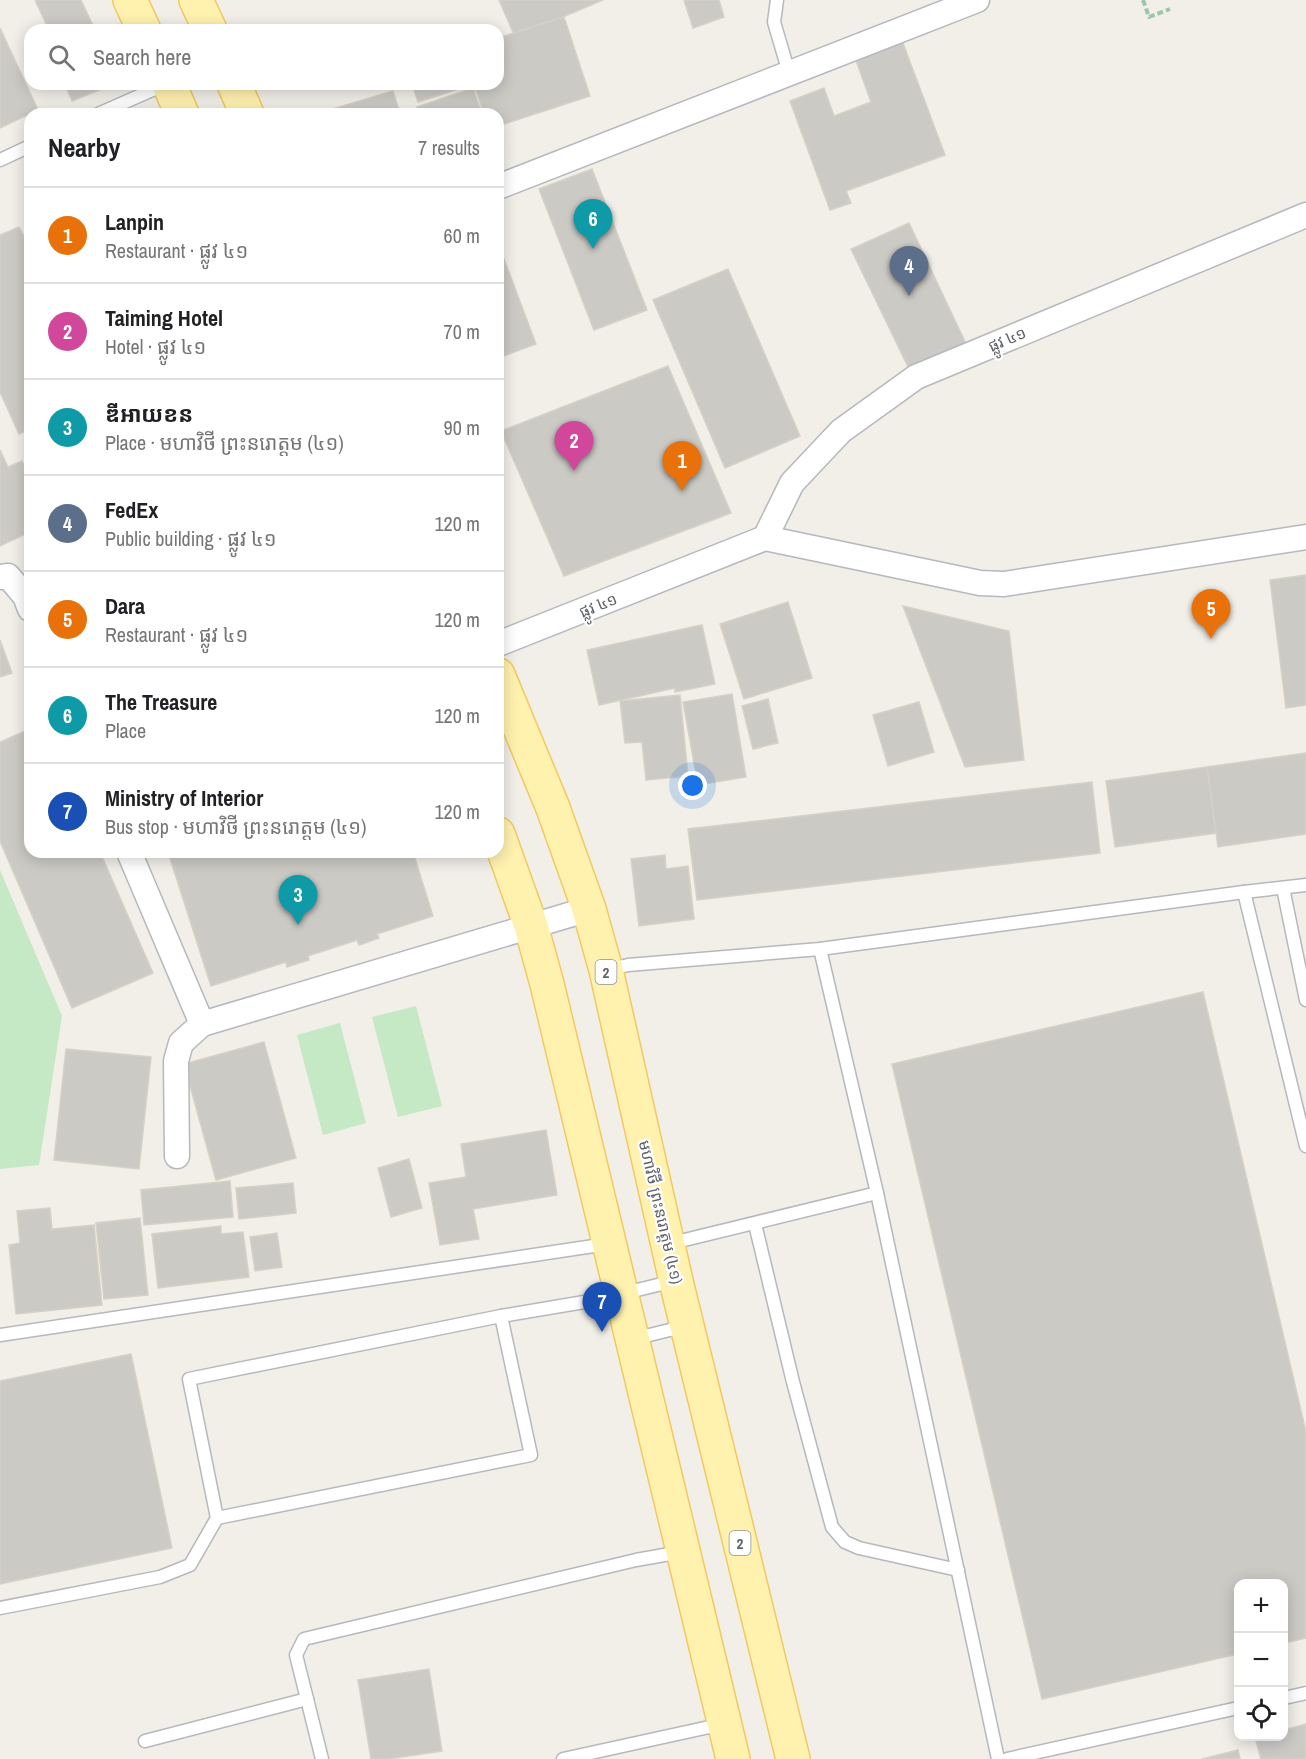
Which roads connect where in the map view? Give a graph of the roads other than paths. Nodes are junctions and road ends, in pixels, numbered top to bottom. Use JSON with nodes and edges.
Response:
{"nodes":[{"id":1,"x":130,"y":0,"type":"edge"},
{"id":2,"x":196,"y":0,"type":"edge"},
{"id":3,"x":777,"y":0,"type":"edge"},
{"id":4,"x":977,"y":0,"type":"edge"},
{"id":5,"x":141,"y":24,"type":"edge"},
{"id":6,"x":207,"y":24,"type":"edge"},
{"id":7,"x":789,"y":73,"type":"junction"},
{"id":8,"x":153,"y":90,"type":"edge"},
{"id":9,"x":170,"y":90,"type":"edge"},
{"id":10,"x":237,"y":90,"type":"edge"},
{"id":11,"x":112,"y":108,"type":"edge"},
{"id":12,"x":179,"y":108,"type":"edge"},
{"id":13,"x":245,"y":108,"type":"edge"},
{"id":14,"x":24,"y":149,"type":"edge"},
{"id":15,"x":0,"y":160,"type":"edge"},
{"id":16,"x":504,"y":185,"type":"edge"},
{"id":17,"x":1306,"y":215,"type":"edge"},
{"id":18,"x":1306,"y":537,"type":"edge"},
{"id":19,"x":765,"y":538,"type":"junction"},
{"id":20,"x":0,"y":577,"type":"edge"},
{"id":21,"x":24,"y":595,"type":"edge"},
{"id":22,"x":504,"y":642,"type":"edge"},
{"id":23,"x":504,"y":690,"type":"edge"},
{"id":24,"x":504,"y":851,"type":"edge"},
{"id":25,"x":132,"y":858,"type":"edge"},
{"id":26,"x":1306,"y":885,"type":"edge"},
{"id":27,"x":1283,"y":888,"type":"junction"},
{"id":28,"x":1244,"y":892,"type":"junction"},
{"id":29,"x":589,"y":909,"type":"junction"},
{"id":30,"x":531,"y":926,"type":"junction"},
{"id":31,"x":820,"y":949,"type":"junction"},
{"id":32,"x":606,"y":970,"type":"junction"},
{"id":33,"x":1306,"y":1000,"type":"edge"},
{"id":34,"x":202,"y":1024,"type":"junction"},
{"id":35,"x":1306,"y":1146,"type":"edge"},
{"id":36,"x":177,"y":1156,"type":"dead end"},
{"id":37,"x":877,"y":1193,"type":"junction"},
{"id":38,"x":755,"y":1224,"type":"junction"},
{"id":39,"x":608,"y":1244,"type":"junction"},
{"id":40,"x":668,"y":1244,"type":"junction"},
{"id":41,"x":676,"y":1281,"type":"junction"},
{"id":42,"x":621,"y":1293,"type":"junction"},
{"id":43,"x":501,"y":1316,"type":"junction"},
{"id":44,"x":687,"y":1326,"type":"junction"},
{"id":45,"x":0,"y":1335,"type":"edge"},
{"id":46,"x":632,"y":1339,"type":"junction"},
{"id":47,"x":218,"y":1518,"type":"junction"},
{"id":48,"x":683,"y":1552,"type":"junction"},
{"id":49,"x":958,"y":1570,"type":"junction"},
{"id":50,"x":0,"y":1608,"type":"edge"},
{"id":51,"x":1306,"y":1693,"type":"edge"},
{"id":52,"x":1288,"y":1697,"type":"edge"},
{"id":53,"x":307,"y":1699,"type":"junction"},
{"id":54,"x":1234,"y":1709,"type":"edge"},
{"id":55,"x":724,"y":1724,"type":"junction"},
{"id":56,"x":145,"y":1741,"type":"dead end"},
{"id":57,"x":322,"y":1759,"type":"edge"},
{"id":58,"x":563,"y":1759,"type":"edge"},
{"id":59,"x":733,"y":1759,"type":"edge"},
{"id":60,"x":793,"y":1759,"type":"edge"},
{"id":61,"x":998,"y":1759,"type":"edge"},
{"id":62,"x":1006,"y":1759,"type":"edge"}],
"edges":[{"from":1,"to":5,"type":"main road"},
{"from":2,"to":6,"type":"main road"},
{"from":3,"to":7,"type":"lane"},
{"from":4,"to":7,"type":"street"},
{"from":7,"to":16,"type":"street"},
{"from":8,"to":11,"type":"lane"},
{"from":9,"to":12,"type":"main road"},
{"from":10,"to":13,"type":"main road"},
{"from":14,"to":15,"type":"lane"},
{"from":17,"to":19,"type":"street","name":"ផ្លូវ ៤១"},
{"from":18,"to":19,"type":"street"},
{"from":19,"to":22,"type":"street","name":"ផ្លូវ ៤១"},
{"from":20,"to":21,"type":"street"},
{"from":23,"to":29,"type":"main road","name":"មហាវិថី ព្រះនរោត្តម (៤១)","number":"2"},
{"from":24,"to":30,"type":"main road"},
{"from":25,"to":34,"type":"street"},
{"from":26,"to":27,"type":"lane"},
{"from":27,"to":28,"type":"lane"},
{"from":27,"to":33,"type":"lane"},
{"from":28,"to":31,"type":"lane"},
{"from":28,"to":35,"type":"lane"},
{"from":29,"to":30,"type":"street"},
{"from":29,"to":32,"type":"main road","name":"មហាវិថី ព្រះនរោត្តម (៤១)","number":"2"},
{"from":30,"to":34,"type":"street"},
{"from":30,"to":39,"type":"main road"},
{"from":31,"to":32,"type":"lane"},
{"from":31,"to":37,"type":"lane"},
{"from":32,"to":40,"type":"main road","name":"មហាវិថី ព្រះនរោត្តម (៤១)","number":"2"},
{"from":34,"to":36,"type":"street"},
{"from":37,"to":38,"type":"lane"},
{"from":37,"to":49,"type":"lane"},
{"from":38,"to":40,"type":"lane"},
{"from":38,"to":49,"type":"lane"},
{"from":39,"to":42,"type":"main road"},
{"from":39,"to":45,"type":"lane"},
{"from":40,"to":41,"type":"main road","name":"មហាវិថី ព្រះនរោត្តម (៤១)","number":"2"},
{"from":41,"to":42,"type":"lane"},
{"from":41,"to":44,"type":"main road","name":"មហាវិថី ព្រះនរោត្តម (៤១)","number":"2"},
{"from":42,"to":43,"type":"lane"},
{"from":42,"to":46,"type":"main road"},
{"from":43,"to":47,"type":"lane"},
{"from":43,"to":47,"type":"lane"},
{"from":44,"to":46,"type":"lane"},
{"from":44,"to":60,"type":"main road","name":"មហាវិថី ព្រះនរោត្តម (៤១)","number":"2"},
{"from":46,"to":48,"type":"main road"},
{"from":47,"to":50,"type":"lane"},
{"from":48,"to":53,"type":"lane"},
{"from":48,"to":55,"type":"main road"},
{"from":49,"to":61,"type":"lane"},
{"from":51,"to":52,"type":"lane"},
{"from":53,"to":56,"type":"lane"},
{"from":53,"to":57,"type":"lane"},
{"from":54,"to":62,"type":"lane"},
{"from":55,"to":58,"type":"lane"},
{"from":55,"to":59,"type":"main road"}]}
